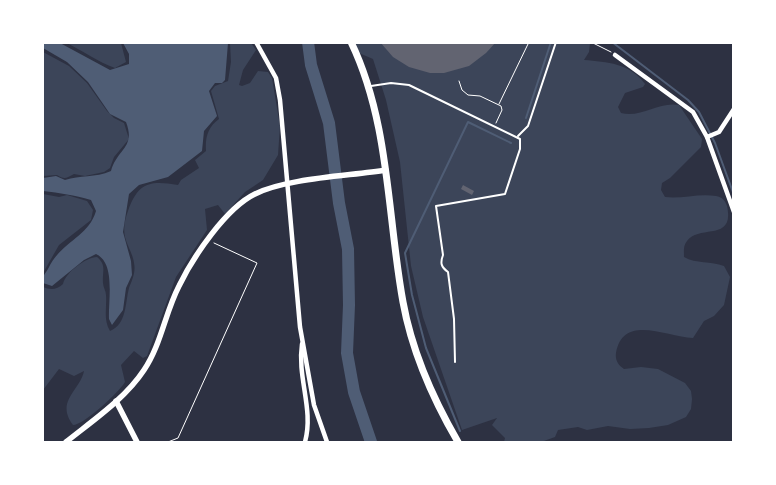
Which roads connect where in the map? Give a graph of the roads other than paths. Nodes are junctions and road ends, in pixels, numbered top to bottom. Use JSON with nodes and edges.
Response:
{"nodes":[{"id":1,"x":256,"y":42,"type":"edge"},
{"id":2,"x":351,"y":42,"type":"edge"},
{"id":3,"x":556,"y":42,"type":"edge"},
{"id":4,"x":615,"y":55,"type":"road end"},
{"id":5,"x":368,"y":87,"type":"junction"},
{"id":6,"x":734,"y":108,"type":"edge"},
{"id":7,"x":518,"y":136,"type":"junction"},
{"id":8,"x":707,"y":137,"type":"junction"},
{"id":9,"x":386,"y":170,"type":"junction"},
{"id":10,"x":291,"y":184,"type":"junction"},
{"id":11,"x":734,"y":212,"type":"edge"},
{"id":12,"x":302,"y":337,"type":"junction"},
{"id":13,"x":455,"y":362,"type":"dead end"},
{"id":14,"x":116,"y":401,"type":"junction"},
{"id":15,"x":66,"y":442,"type":"edge"},
{"id":16,"x":137,"y":442,"type":"edge"},
{"id":17,"x":305,"y":442,"type":"edge"},
{"id":18,"x":326,"y":442,"type":"edge"},
{"id":19,"x":458,"y":442,"type":"edge"}],
"edges":[{"from":1,"to":10,"type":"street"},
{"from":2,"to":5,"type":"main road"},
{"from":3,"to":7,"type":"lane"},
{"from":4,"to":8,"type":"street"},
{"from":5,"to":7,"type":"lane"},
{"from":5,"to":9,"type":"main road"},
{"from":6,"to":8,"type":"street"},
{"from":7,"to":13,"type":"lane"},
{"from":8,"to":11,"type":"street"},
{"from":9,"to":10,"type":"street"},
{"from":9,"to":19,"type":"main road"},
{"from":10,"to":12,"type":"street"},
{"from":10,"to":14,"type":"street"},
{"from":12,"to":17,"type":"street"},
{"from":12,"to":18,"type":"street"},
{"from":14,"to":15,"type":"street"},
{"from":14,"to":16,"type":"street"}]}
